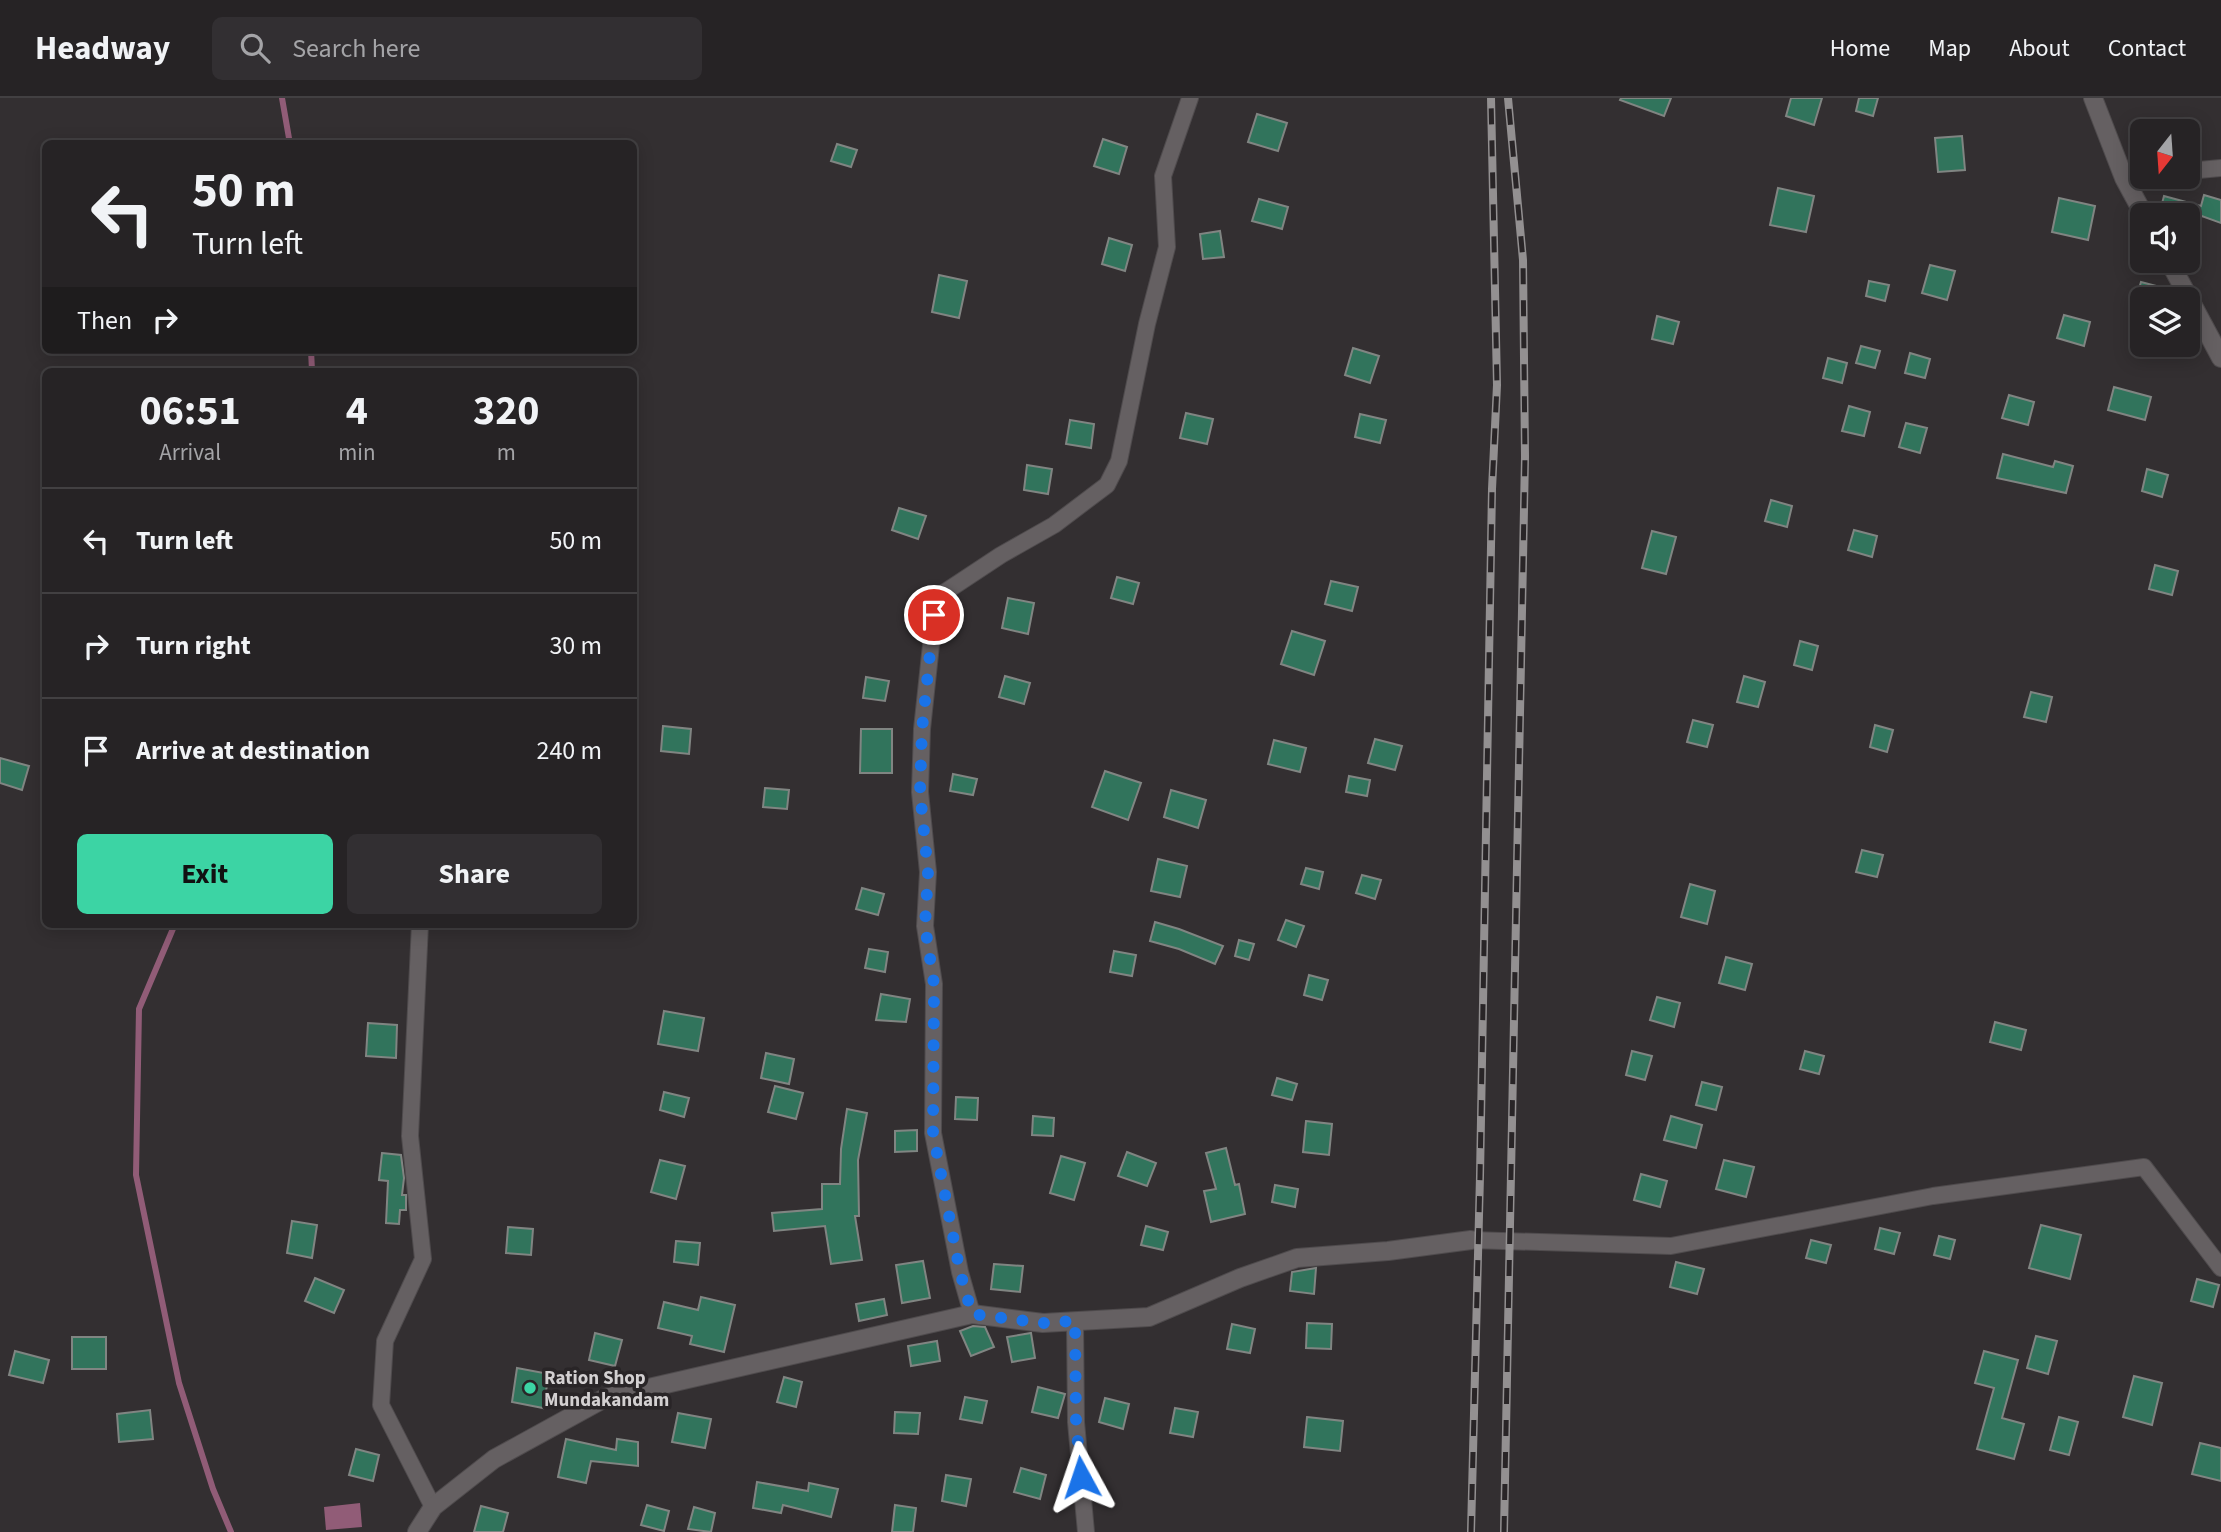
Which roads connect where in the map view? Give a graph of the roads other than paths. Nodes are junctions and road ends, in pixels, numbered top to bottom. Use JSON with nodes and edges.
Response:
{"nodes":[{"id":1,"x":1190,"y":98,"type":"edge"},
{"id":2,"x":2093,"y":98,"type":"edge"},
{"id":3,"x":2221,"y":167,"type":"edge"},
{"id":4,"x":2200,"y":170,"type":"edge"},
{"id":5,"x":2130,"y":171,"type":"edge"},
{"id":6,"x":2175,"y":273,"type":"edge"},
{"id":7,"x":2221,"y":358,"type":"edge"},
{"id":8,"x":421,"y":928,"type":"edge"},
{"id":9,"x":1471,"y":1240,"type":"joint"},
{"id":10,"x":2221,"y":1268,"type":"edge"},
{"id":11,"x":972,"y":1314,"type":"junction"},
{"id":12,"x":1075,"y":1321,"type":"junction"},
{"id":13,"x":433,"y":1507,"type":"junction"},
{"id":14,"x":417,"y":1532,"type":"edge"},
{"id":15,"x":1086,"y":1532,"type":"edge"}],
"edges":[{"from":1,"to":11,"type":"street"},
{"from":2,"to":5,"type":"street"},
{"from":3,"to":4,"type":"street"},
{"from":6,"to":7,"type":"street"},
{"from":8,"to":13,"type":"street"},
{"from":9,"to":10,"type":"street"},
{"from":9,"to":12,"type":"street"},
{"from":11,"to":12,"type":"street"},
{"from":11,"to":13,"type":"street"},
{"from":12,"to":15,"type":"street"},
{"from":13,"to":14,"type":"street"}]}
